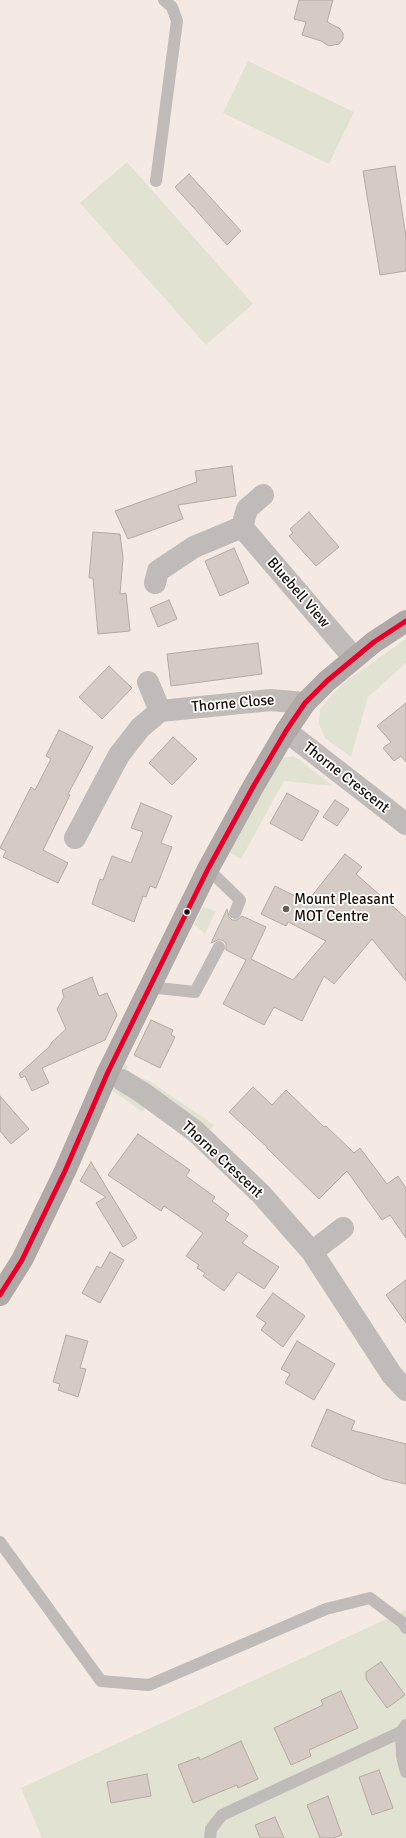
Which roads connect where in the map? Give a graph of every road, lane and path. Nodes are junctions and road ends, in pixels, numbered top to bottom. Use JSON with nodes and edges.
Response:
{"nodes":[{"id":1,"x":164,"y":0,"type":"edge"},
{"id":2,"x":156,"y":181,"type":"dead end"},
{"id":3,"x":263,"y":495,"type":"dead end"},
{"id":4,"x":242,"y":527,"type":"junction"},
{"id":5,"x":155,"y":584,"type":"dead end"},
{"id":6,"x":406,"y":621,"type":"edge"},
{"id":7,"x":354,"y":658,"type":"junction"},
{"id":8,"x":148,"y":682,"type":"dead end"},
{"id":9,"x":305,"y":703,"type":"junction"},
{"id":10,"x":160,"y":711,"type":"junction"},
{"id":11,"x":286,"y":731,"type":"junction"},
{"id":12,"x":406,"y":824,"type":"edge"},
{"id":13,"x":75,"y":838,"type":"dead end"},
{"id":14,"x":208,"y":869,"type":"junction"},
{"id":15,"x":235,"y":913,"type":"dead end"},
{"id":16,"x":219,"y":947,"type":"dead end"},
{"id":17,"x":149,"y":986,"type":"junction"},
{"id":18,"x":122,"y":1080,"type":"dead end"},
{"id":19,"x":343,"y":1228,"type":"dead end"},
{"id":20,"x":312,"y":1252,"type":"junction"},
{"id":21,"x":0,"y":1295,"type":"edge"},
{"id":22,"x":406,"y":1390,"type":"edge"},
{"id":23,"x":0,"y":1542,"type":"edge"},
{"id":24,"x":406,"y":1628,"type":"edge"},
{"id":25,"x":403,"y":1728,"type":"edge"},
{"id":26,"x":406,"y":1772,"type":"edge"},
{"id":27,"x":210,"y":1838,"type":"edge"}],
"edges":[{"from":1,"to":2,"type":"lane"},
{"from":3,"to":4,"type":"street"},
{"from":4,"to":5,"type":"street"},
{"from":4,"to":7,"type":"street","name":"Bluebell View"},
{"from":6,"to":7,"type":"main road"},
{"from":7,"to":9,"type":"main road"},
{"from":8,"to":10,"type":"street"},
{"from":9,"to":10,"type":"street","name":"Thorne Close"},
{"from":9,"to":11,"type":"main road"},
{"from":10,"to":13,"type":"street"},
{"from":11,"to":12,"type":"street","name":"Thorne Crescent"},
{"from":11,"to":14,"type":"main road"},
{"from":14,"to":15,"type":"lane"},
{"from":14,"to":17,"type":"main road"},
{"from":16,"to":17,"type":"lane"},
{"from":17,"to":21,"type":"main road"},
{"from":18,"to":20,"type":"street","name":"Thorne Crescent"},
{"from":19,"to":20,"type":"street"},
{"from":20,"to":22,"type":"street","name":"Thorne Crescent"},
{"from":23,"to":24,"type":"lane"},
{"from":25,"to":26,"type":"lane"},
{"from":25,"to":27,"type":"lane"}]}
